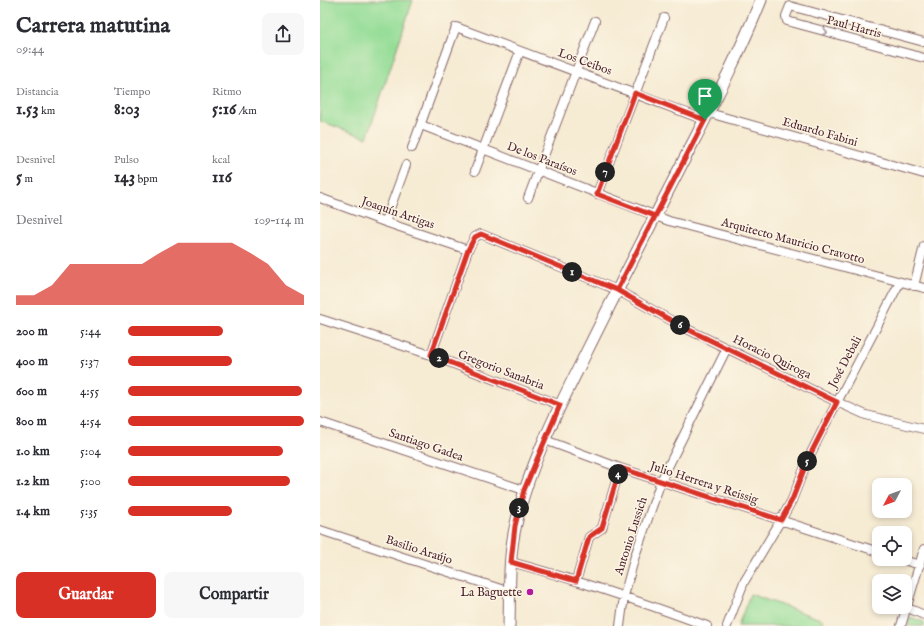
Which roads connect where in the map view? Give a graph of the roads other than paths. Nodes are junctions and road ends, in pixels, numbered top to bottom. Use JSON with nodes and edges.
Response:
{"nodes":[{"id":1,"x":761,"y":0,"type":"edge"},
{"id":2,"x":792,"y":3,"type":"edge"},
{"id":3,"x":664,"y":18,"type":"dead end"},
{"id":4,"x":595,"y":21,"type":"dead end"},
{"id":5,"x":924,"y":42,"type":"edge"},
{"id":6,"x":520,"y":51,"type":"junction"},
{"id":7,"x":924,"y":58,"type":"edge"},
{"id":8,"x":576,"y":71,"type":"junction"},
{"id":9,"x":635,"y":93,"type":"junction"},
{"id":10,"x":707,"y":116,"type":"junction"},
{"id":11,"x":421,"y":125,"type":"junction"},
{"id":12,"x":412,"y":148,"type":"dead end"},
{"id":13,"x":483,"y":149,"type":"junction"},
{"id":14,"x":406,"y":165,"type":"dead end"},
{"id":15,"x":538,"y":171,"type":"junction"},
{"id":16,"x":475,"y":172,"type":"dead end"},
{"id":17,"x":924,"y":174,"type":"edge"},
{"id":18,"x":597,"y":194,"type":"junction"},
{"id":19,"x":320,"y":198,"type":"edge"},
{"id":20,"x":528,"y":198,"type":"dead end"},
{"id":21,"x":655,"y":216,"type":"junction"},
{"id":22,"x":385,"y":222,"type":"junction"},
{"id":23,"x":924,"y":246,"type":"edge"},
{"id":24,"x":468,"y":250,"type":"junction"},
{"id":25,"x":900,"y":282,"type":"junction"},
{"id":26,"x":914,"y":286,"type":"junction"},
{"id":27,"x":924,"y":288,"type":"edge"},
{"id":28,"x":617,"y":290,"type":"junction"},
{"id":29,"x":320,"y":319,"type":"edge"},
{"id":30,"x":727,"y":348,"type":"junction"},
{"id":31,"x":431,"y":355,"type":"junction"},
{"id":32,"x":837,"y":402,"type":"junction"},
{"id":33,"x":560,"y":405,"type":"junction"},
{"id":34,"x":320,"y":422,"type":"edge"},
{"id":35,"x":924,"y":430,"type":"edge"},
{"id":36,"x":545,"y":440,"type":"junction"},
{"id":37,"x":620,"y":468,"type":"junction"},
{"id":38,"x":661,"y":481,"type":"junction"},
{"id":39,"x":524,"y":490,"type":"junction"},
{"id":40,"x":781,"y":520,"type":"junction"},
{"id":41,"x":320,"y":530,"type":"edge"},
{"id":42,"x":924,"y":549,"type":"edge"},
{"id":43,"x":872,"y":550,"type":"edge"},
{"id":44,"x":511,"y":562,"type":"junction"},
{"id":45,"x":912,"y":563,"type":"edge"},
{"id":46,"x":920,"y":565,"type":"junction"},
{"id":47,"x":576,"y":581,"type":"junction"},
{"id":48,"x":510,"y":592,"type":"junction"},
{"id":49,"x":912,"y":594,"type":"edge"},
{"id":50,"x":624,"y":596,"type":"junction"},
{"id":51,"x":912,"y":610,"type":"edge"},
{"id":52,"x":906,"y":614,"type":"edge"},
{"id":53,"x":924,"y":615,"type":"edge"},
{"id":54,"x":509,"y":626,"type":"edge"},
{"id":55,"x":620,"y":626,"type":"edge"},
{"id":56,"x":707,"y":626,"type":"edge"},
{"id":57,"x":727,"y":626,"type":"edge"},
{"id":58,"x":901,"y":626,"type":"edge"}],
"edges":[{"from":1,"to":10,"type":"street"},
{"from":2,"to":5,"type":"street","name":"Paul Harris"},
{"from":2,"to":7,"type":"street","name":"Paul Harris","one_way":true},
{"from":3,"to":9,"type":"street"},
{"from":4,"to":8,"type":"street"},
{"from":6,"to":8,"type":"street","name":"Los Ceibos"},
{"from":6,"to":11,"type":"street","name":"Los Ceibos"},
{"from":6,"to":13,"type":"street"},
{"from":8,"to":9,"type":"street","name":"Los Ceibos"},
{"from":8,"to":15,"type":"street"},
{"from":9,"to":10,"type":"street","name":"Los Ceibos"},
{"from":9,"to":18,"type":"street"},
{"from":10,"to":17,"type":"street","name":"Eduardo Fabini"},
{"from":10,"to":21,"type":"street"},
{"from":11,"to":12,"type":"street"},
{"from":11,"to":13,"type":"street","name":"De los Paraísos"},
{"from":13,"to":15,"type":"street","name":"De los Paraísos"},
{"from":13,"to":16,"type":"street"},
{"from":14,"to":22,"type":"street"},
{"from":15,"to":18,"type":"street","name":"De los Paraísos"},
{"from":15,"to":20,"type":"street"},
{"from":18,"to":21,"type":"street","name":"De los Paraísos"},
{"from":19,"to":22,"type":"street","name":"Joaquín Artigas"},
{"from":21,"to":25,"type":"street","name":"Arquitecto Mauricio Cravotto"},
{"from":21,"to":28,"type":"street"},
{"from":22,"to":24,"type":"street","name":"Joaquín Artigas"},
{"from":23,"to":26,"type":"street"},
{"from":24,"to":28,"type":"street"},
{"from":24,"to":31,"type":"street"},
{"from":25,"to":26,"type":"street","name":"Arquitecto Mauricio Cravotto"},
{"from":25,"to":32,"type":"street","name":"José Debali"},
{"from":26,"to":27,"type":"street","name":"Arquitecto Mauricio Cravotto"},
{"from":28,"to":30,"type":"street","name":"Horacio Quiroga"},
{"from":28,"to":33,"type":"street"},
{"from":29,"to":31,"type":"street","name":"Gregorio Sanabria"},
{"from":30,"to":32,"type":"street","name":"Horacio Quiroga"},
{"from":30,"to":38,"type":"street","name":"Antonio Lussich"},
{"from":31,"to":33,"type":"street","name":"Gregorio Sanabria"},
{"from":32,"to":35,"type":"street","name":"Horacio Quiroga"},
{"from":32,"to":40,"type":"street","name":"José Debali"},
{"from":33,"to":36,"type":"street"},
{"from":34,"to":39,"type":"street","name":"Santiago Gadea"},
{"from":36,"to":37,"type":"street","name":"Julio Herrera y Reissig"},
{"from":36,"to":39,"type":"street"},
{"from":37,"to":38,"type":"street","name":"Julio Herrera y Reissig"},
{"from":37,"to":47,"type":"street"},
{"from":38,"to":40,"type":"street","name":"Julio Herrera y Reissig"},
{"from":38,"to":50,"type":"street","name":"Antonio Lussich"},
{"from":39,"to":44,"type":"street"},
{"from":40,"to":43,"type":"street","name":"Julio Herrera y Reissig"},
{"from":40,"to":57,"type":"street","name":"José Debali"},
{"from":41,"to":48,"type":"street","name":"Basilio Araújo"},
{"from":42,"to":46,"type":"street"},
{"from":44,"to":47,"type":"street"},
{"from":44,"to":48,"type":"street"},
{"from":45,"to":46,"type":"street"},
{"from":46,"to":49,"type":"street"},
{"from":47,"to":50,"type":"street"},
{"from":48,"to":54,"type":"street"},
{"from":50,"to":55,"type":"street","name":"Antonio Lussich"},
{"from":50,"to":56,"type":"street"},
{"from":51,"to":53,"type":"street"},
{"from":52,"to":58,"type":"street"}]}
